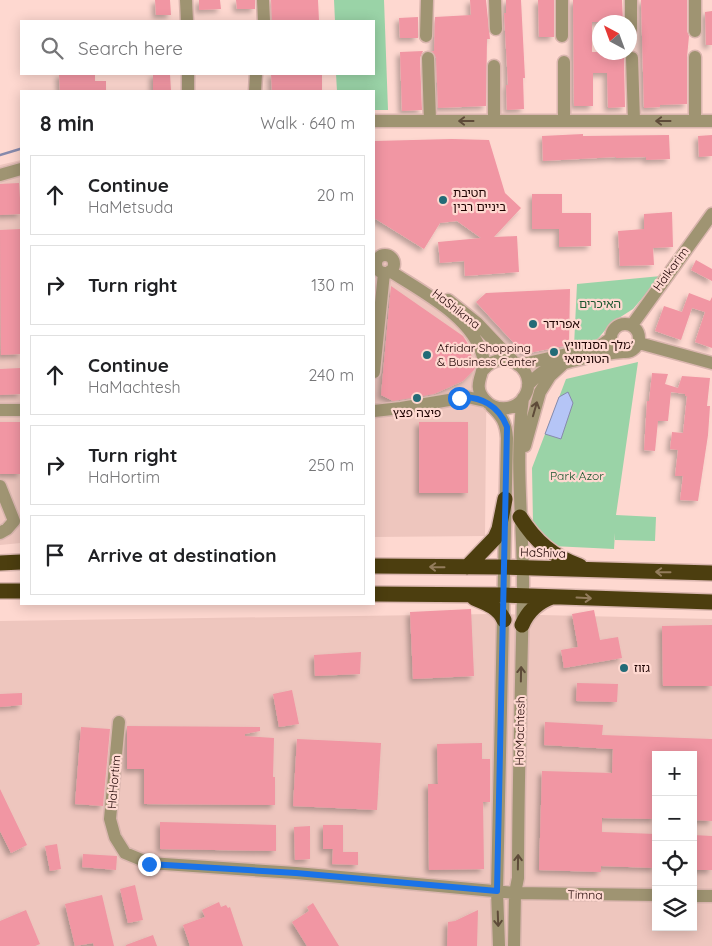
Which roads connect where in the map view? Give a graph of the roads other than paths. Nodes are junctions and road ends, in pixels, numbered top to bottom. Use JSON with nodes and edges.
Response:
{"nodes":[{"id":1,"x":186,"y":0,"type":"edge"},
{"id":2,"x":263,"y":0,"type":"edge"},
{"id":3,"x":427,"y":0,"type":"edge"},
{"id":4,"x":496,"y":0,"type":"edge"},
{"id":5,"x":562,"y":0,"type":"edge"},
{"id":6,"x":631,"y":0,"type":"edge"},
{"id":7,"x":695,"y":0,"type":"edge"},
{"id":8,"x":631,"y":15,"type":"edge"},
{"id":9,"x":187,"y":20,"type":"edge"},
{"id":10,"x":264,"y":20,"type":"edge"},
{"id":11,"x":496,"y":29,"type":"dead end"},
{"id":12,"x":695,"y":30,"type":"dead end"},
{"id":13,"x":426,"y":36,"type":"dead end"},
{"id":14,"x":562,"y":36,"type":"dead end"},
{"id":15,"x":695,"y":57,"type":"dead end"},
{"id":16,"x":428,"y":58,"type":"dead end"},
{"id":17,"x":632,"y":60,"type":"edge"},
{"id":18,"x":564,"y":62,"type":"dead end"},
{"id":19,"x":494,"y":66,"type":"dead end"},
{"id":20,"x":188,"y":75,"type":"edge"},
{"id":21,"x":256,"y":75,"type":"edge"},
{"id":22,"x":188,"y":90,"type":"edge"},
{"id":23,"x":255,"y":90,"type":"edge"},
{"id":24,"x":375,"y":121,"type":"edge"},
{"id":25,"x":430,"y":121,"type":"junction"},
{"id":26,"x":494,"y":121,"type":"junction"},
{"id":27,"x":564,"y":121,"type":"junction"},
{"id":28,"x":634,"y":121,"type":"junction"},
{"id":29,"x":695,"y":121,"type":"junction"},
{"id":30,"x":712,"y":121,"type":"edge"},
{"id":31,"x":20,"y":169,"type":"edge"},
{"id":32,"x":0,"y":175,"type":"edge"},
{"id":33,"x":712,"y":214,"type":"edge"},
{"id":34,"x":375,"y":258,"type":"edge"},
{"id":35,"x":389,"y":269,"type":"junction"},
{"id":36,"x":632,"y":325,"type":"junction"},
{"id":37,"x":611,"y":338,"type":"junction"},
{"id":38,"x":639,"y":343,"type":"junction"},
{"id":39,"x":623,"y":352,"type":"junction"},
{"id":40,"x":516,"y":363,"type":"junction"},
{"id":41,"x":712,"y":363,"type":"edge"},
{"id":42,"x":375,"y":365,"type":"edge"},
{"id":43,"x":562,"y":365,"type":"junction"},
{"id":44,"x":481,"y":374,"type":"junction"},
{"id":45,"x":528,"y":385,"type":"junction"},
{"id":46,"x":523,"y":398,"type":"junction"},
{"id":47,"x":434,"y":403,"type":"junction"},
{"id":48,"x":488,"y":403,"type":"junction"},
{"id":49,"x":0,"y":410,"type":"edge"},
{"id":50,"x":20,"y":410,"type":"edge"},
{"id":51,"x":375,"y":411,"type":"edge"},
{"id":52,"x":519,"y":473,"type":"junction"},
{"id":53,"x":0,"y":486,"type":"edge"},
{"id":54,"x":505,"y":499,"type":"junction"},
{"id":55,"x":520,"y":517,"type":"junction"},
{"id":56,"x":0,"y":533,"type":"edge"},
{"id":57,"x":0,"y":562,"type":"edge"},
{"id":58,"x":20,"y":562,"type":"edge"},
{"id":59,"x":375,"y":566,"type":"edge"},
{"id":60,"x":467,"y":567,"type":"junction"},
{"id":61,"x":503,"y":567,"type":"junction"},
{"id":62,"x":523,"y":568,"type":"junction"},
{"id":63,"x":596,"y":570,"type":"junction"},
{"id":64,"x":712,"y":573,"type":"edge"},
{"id":65,"x":20,"y":591,"type":"edge"},
{"id":66,"x":0,"y":592,"type":"edge"},
{"id":67,"x":375,"y":594,"type":"edge"},
{"id":68,"x":465,"y":595,"type":"junction"},
{"id":69,"x":503,"y":595,"type":"junction"},
{"id":70,"x":523,"y":596,"type":"junction"},
{"id":71,"x":554,"y":596,"type":"junction"},
{"id":72,"x":712,"y":602,"type":"edge"},
{"id":73,"x":504,"y":620,"type":"junction"},
{"id":74,"x":522,"y":625,"type":"junction"},
{"id":75,"x":119,"y":722,"type":"dead end"},
{"id":76,"x":497,"y":891,"type":"junction"},
{"id":77,"x":515,"y":893,"type":"junction"},
{"id":78,"x":652,"y":895,"type":"edge"},
{"id":79,"x":697,"y":896,"type":"edge"},
{"id":80,"x":712,"y":896,"type":"edge"},
{"id":81,"x":499,"y":946,"type":"edge"},
{"id":82,"x":514,"y":946,"type":"edge"}],
"edges":[{"from":1,"to":9,"type":"street"},
{"from":2,"to":10,"type":"street"},
{"from":3,"to":13,"type":"street"},
{"from":4,"to":11,"type":"street"},
{"from":5,"to":14,"type":"street"},
{"from":6,"to":8,"type":"street"},
{"from":7,"to":12,"type":"street"},
{"from":15,"to":29,"type":"street"},
{"from":16,"to":25,"type":"street"},
{"from":17,"to":28,"type":"street"},
{"from":18,"to":27,"type":"street"},
{"from":19,"to":26,"type":"street"},
{"from":20,"to":22,"type":"street"},
{"from":21,"to":23,"type":"street"},
{"from":24,"to":25,"type":"street"},
{"from":26,"to":25,"type":"street","one_way":true},
{"from":26,"to":27,"type":"street"},
{"from":27,"to":28,"type":"street"},
{"from":29,"to":28,"type":"street","one_way":true},
{"from":29,"to":30,"type":"street"},
{"from":31,"to":32,"type":"street"},
{"from":33,"to":36,"type":"street","name":"HaIkarim"},
{"from":34,"to":35,"type":"street"},
{"from":35,"to":40,"type":"street","name":"HaShikma"},
{"from":35,"to":42,"type":"street"},
{"from":35,"to":44,"type":"street","name":"HaShikma"},
{"from":36,"to":37,"type":"street"},
{"from":36,"to":38,"type":"street"},
{"from":37,"to":39,"type":"street"},
{"from":37,"to":40,"type":"street"},
{"from":38,"to":39,"type":"street"},
{"from":38,"to":41,"type":"street"},
{"from":39,"to":43,"type":"street"},
{"from":40,"to":44,"type":"street"},
{"from":40,"to":45,"type":"street"},
{"from":43,"to":45,"type":"street"},
{"from":52,"to":43,"type":"street","one_way":true},
{"from":44,"to":47,"type":"street"},
{"from":44,"to":48,"type":"street"},
{"from":45,"to":46,"type":"street"},
{"from":46,"to":48,"type":"street"},
{"from":46,"to":52,"type":"street"},
{"from":47,"to":48,"type":"street"},
{"from":47,"to":51,"type":"street"},
{"from":48,"to":54,"type":"street","name":"HaMachtesh"},
{"from":49,"to":50,"type":"street"},
{"from":52,"to":55,"type":"street","name":"HaMachtesh"},
{"from":53,"to":56,"type":"street"},
{"from":54,"to":60,"type":"highway"},
{"from":54,"to":61,"type":"street","name":"HaMachtesh"},
{"from":55,"to":62,"type":"street","name":"HaMachtesh"},
{"from":55,"to":63,"type":"highway"},
{"from":57,"to":58,"type":"highway"},
{"from":60,"to":59,"type":"highway","name":"HaShiva","one_way":true},
{"from":60,"to":61,"type":"highway","name":"HaShiva"},
{"from":61,"to":62,"type":"highway","name":"HaShiva"},
{"from":61,"to":69,"type":"street","name":"HaMachtesh"},
{"from":62,"to":63,"type":"highway","name":"HaShiva"},
{"from":62,"to":70,"type":"street","name":"HaMachtesh"},
{"from":64,"to":63,"type":"highway","name":"HaShiva","one_way":true},
{"from":65,"to":66,"type":"highway"},
{"from":67,"to":68,"type":"highway"},
{"from":68,"to":69,"type":"highway"},
{"from":68,"to":73,"type":"highway"},
{"from":69,"to":70,"type":"highway"},
{"from":69,"to":73,"type":"street","name":"HaMachtesh"},
{"from":70,"to":71,"type":"highway"},
{"from":70,"to":74,"type":"street","name":"HaMachtesh"},
{"from":71,"to":72,"type":"highway","one_way":true},
{"from":71,"to":74,"type":"highway"},
{"from":73,"to":76,"type":"street","name":"HaMachtesh"},
{"from":77,"to":74,"type":"street","name":"HaMachtesh","one_way":true},
{"from":75,"to":76,"type":"street","name":"HaHortim"},
{"from":76,"to":77,"type":"street"},
{"from":76,"to":81,"type":"street","name":"HaMachtesh","one_way":true},
{"from":77,"to":78,"type":"street","name":"Timna"},
{"from":77,"to":82,"type":"street","name":"HaMachtesh"},
{"from":79,"to":80,"type":"street"}]}
